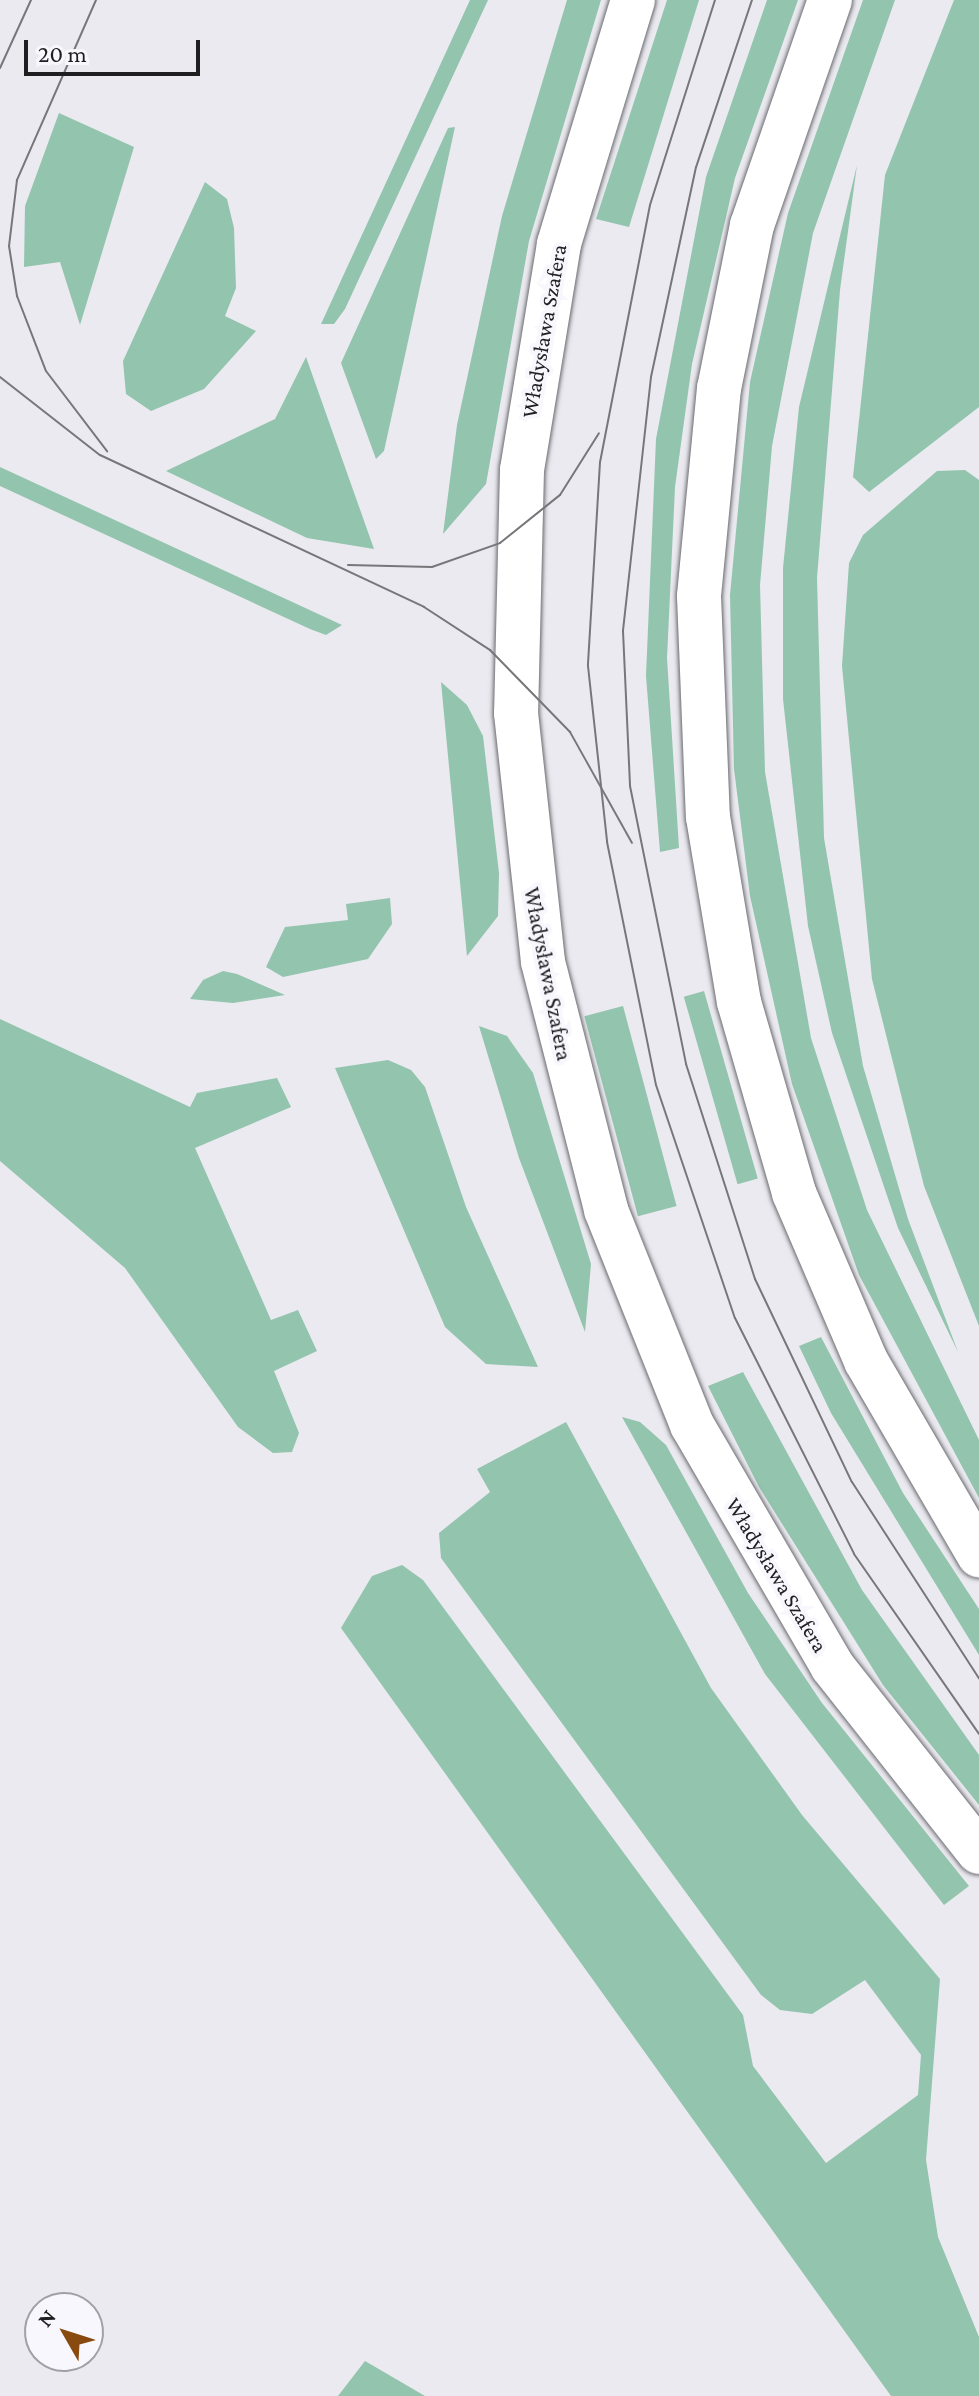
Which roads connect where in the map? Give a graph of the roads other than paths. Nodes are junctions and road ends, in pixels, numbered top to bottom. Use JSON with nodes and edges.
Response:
{"nodes":[{"id":1,"x":633,"y":0,"type":"edge"},
{"id":2,"x":830,"y":0,"type":"edge"},
{"id":3,"x":979,"y":1555,"type":"edge"},
{"id":4,"x":979,"y":1852,"type":"edge"}],
"edges":[{"from":1,"to":4,"type":"main road","name":"Władysława Szafera"},
{"from":2,"to":3,"type":"main road"}]}
